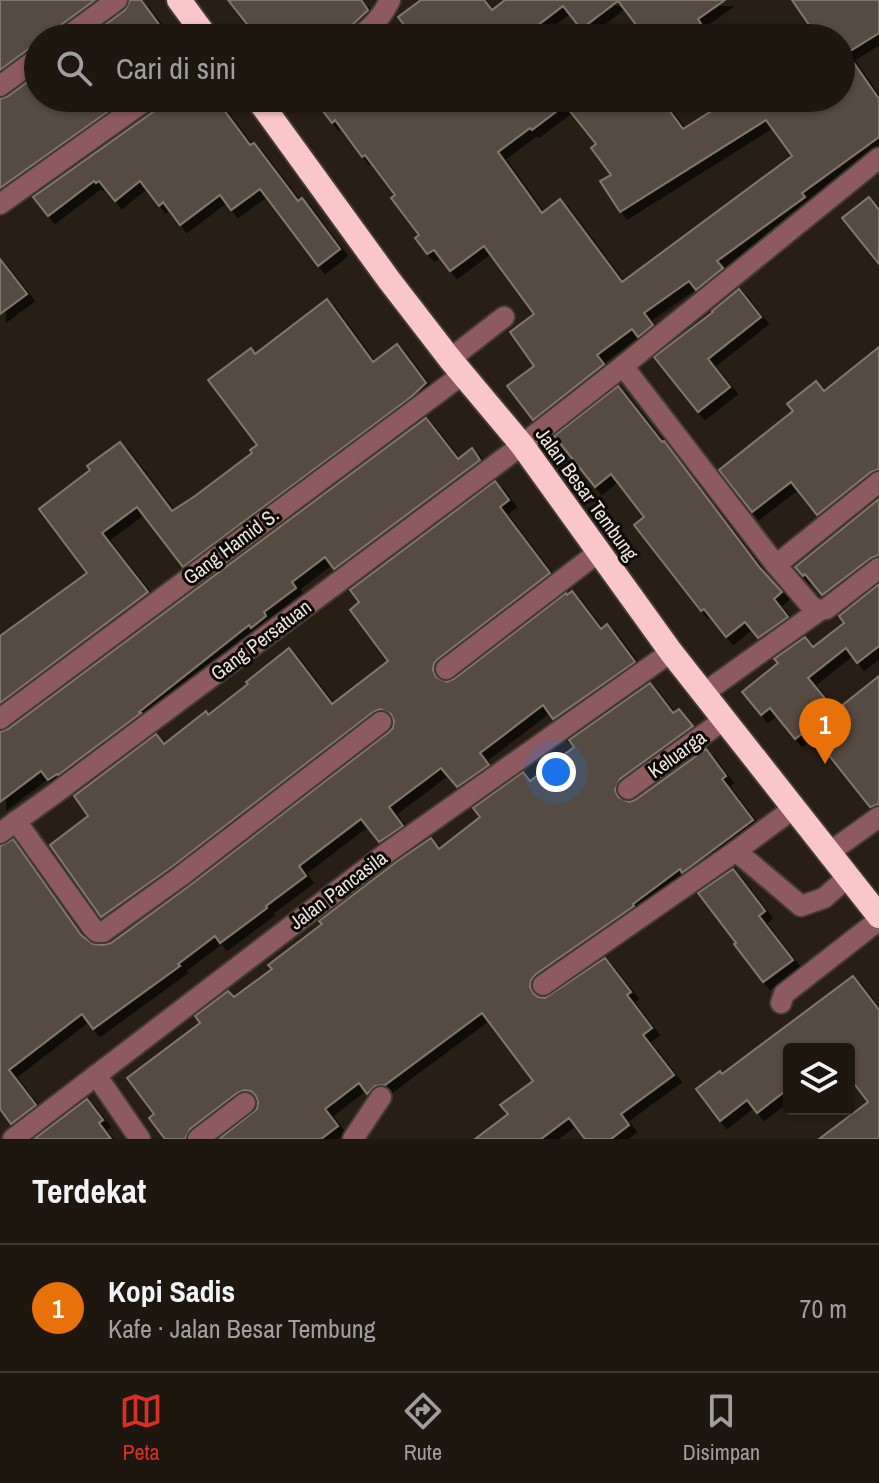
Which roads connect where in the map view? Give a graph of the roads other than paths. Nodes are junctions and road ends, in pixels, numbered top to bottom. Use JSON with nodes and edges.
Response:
{"nodes":[{"id":1,"x":117,"y":0,"type":"edge"},
{"id":2,"x":179,"y":0,"type":"edge"},
{"id":3,"x":390,"y":0,"type":"edge"},
{"id":4,"x":84,"y":24,"type":"edge"},
{"id":5,"x":197,"y":24,"type":"edge"},
{"id":6,"x":375,"y":24,"type":"edge"},
{"id":7,"x":24,"y":68,"type":"edge"},
{"id":8,"x":0,"y":86,"type":"edge"},
{"id":9,"x":129,"y":112,"type":"edge"},
{"id":10,"x":273,"y":112,"type":"edge"},
{"id":11,"x":879,"y":158,"type":"edge"},
{"id":12,"x":0,"y":204,"type":"edge"},
{"id":13,"x":504,"y":317,"type":"dead end"},
{"id":14,"x":456,"y":366,"type":"junction"},
{"id":15,"x":623,"y":366,"type":"junction"},
{"id":16,"x":522,"y":445,"type":"junction"},
{"id":17,"x":879,"y":482,"type":"edge"},
{"id":18,"x":600,"y":551,"type":"junction"},
{"id":19,"x":776,"y":565,"type":"junction"},
{"id":20,"x":879,"y":568,"type":"edge"},
{"id":21,"x":820,"y":610,"type":"junction"},
{"id":22,"x":671,"y":652,"type":"junction"},
{"id":23,"x":446,"y":669,"type":"dead end"},
{"id":24,"x":704,"y":693,"type":"junction"},
{"id":25,"x":0,"y":719,"type":"edge"},
{"id":26,"x":725,"y":719,"type":"junction"},
{"id":27,"x":381,"y":722,"type":"dead end"},
{"id":28,"x":628,"y":789,"type":"dead end"},
{"id":29,"x":794,"y":808,"type":"junction"},
{"id":30,"x":879,"y":817,"type":"edge"},
{"id":31,"x":8,"y":827,"type":"edge"},
{"id":32,"x":736,"y":851,"type":"junction"},
{"id":33,"x":830,"y":852,"type":"junction"},
{"id":34,"x":848,"y":877,"type":"junction"},
{"id":35,"x":879,"y":918,"type":"edge"},
{"id":36,"x":543,"y":985,"type":"dead end"},
{"id":37,"x":781,"y":1003,"type":"dead end"},
{"id":38,"x":96,"y":1075,"type":"junction"},
{"id":39,"x":381,"y":1097,"type":"dead end"},
{"id":40,"x":245,"y":1103,"type":"dead end"},
{"id":41,"x":0,"y":1130,"type":"edge"},
{"id":42,"x":10,"y":1139,"type":"edge"},
{"id":43,"x":140,"y":1139,"type":"edge"},
{"id":44,"x":198,"y":1139,"type":"edge"},
{"id":45,"x":353,"y":1139,"type":"edge"}],
"edges":[{"from":1,"to":4,"type":"street"},
{"from":2,"to":5,"type":"highway"},
{"from":3,"to":6,"type":"street"},
{"from":7,"to":8,"type":"street"},
{"from":9,"to":12,"type":"street"},
{"from":10,"to":14,"type":"highway","name":"Jalan Besar Tembung"},
{"from":11,"to":15,"type":"street","name":"Gang Persatuan"},
{"from":13,"to":14,"type":"street","name":"Gang Hamid S."},
{"from":14,"to":16,"type":"highway","name":"Jalan Besar Tembung"},
{"from":14,"to":25,"type":"street","name":"Gang Hamid S."},
{"from":15,"to":16,"type":"street","name":"Gang Persatuan"},
{"from":15,"to":19,"type":"street"},
{"from":16,"to":18,"type":"highway","name":"Jalan Besar Tembung"},
{"from":16,"to":31,"type":"street","name":"Gang Persatuan"},
{"from":17,"to":19,"type":"street"},
{"from":18,"to":22,"type":"highway","name":"Jalan Besar Tembung"},
{"from":18,"to":23,"type":"street"},
{"from":19,"to":21,"type":"street"},
{"from":20,"to":21,"type":"street"},
{"from":21,"to":24,"type":"street"},
{"from":22,"to":24,"type":"highway","name":"Jalan Besar Tembung"},
{"from":22,"to":38,"type":"street","name":"Jalan Pancasila"},
{"from":24,"to":26,"type":"highway","name":"Jalan Besar Tembung"},
{"from":26,"to":28,"type":"street","name":"Keluarga"},
{"from":26,"to":29,"type":"highway","name":"Jalan Besar Tembung"},
{"from":27,"to":31,"type":"street"},
{"from":29,"to":32,"type":"street"},
{"from":29,"to":33,"type":"highway","name":"Jalan Besar Tembung"},
{"from":30,"to":33,"type":"street"},
{"from":32,"to":34,"type":"street"},
{"from":32,"to":36,"type":"street"},
{"from":33,"to":34,"type":"highway","name":"Jalan Besar Tembung"},
{"from":34,"to":35,"type":"highway","name":"Jalan Besar Tembung"},
{"from":35,"to":37,"type":"street"},
{"from":38,"to":42,"type":"street","name":"Jalan Pancasila"},
{"from":38,"to":43,"type":"street"},
{"from":39,"to":45,"type":"street"},
{"from":40,"to":44,"type":"street"},
{"from":41,"to":42,"type":"street"}]}
